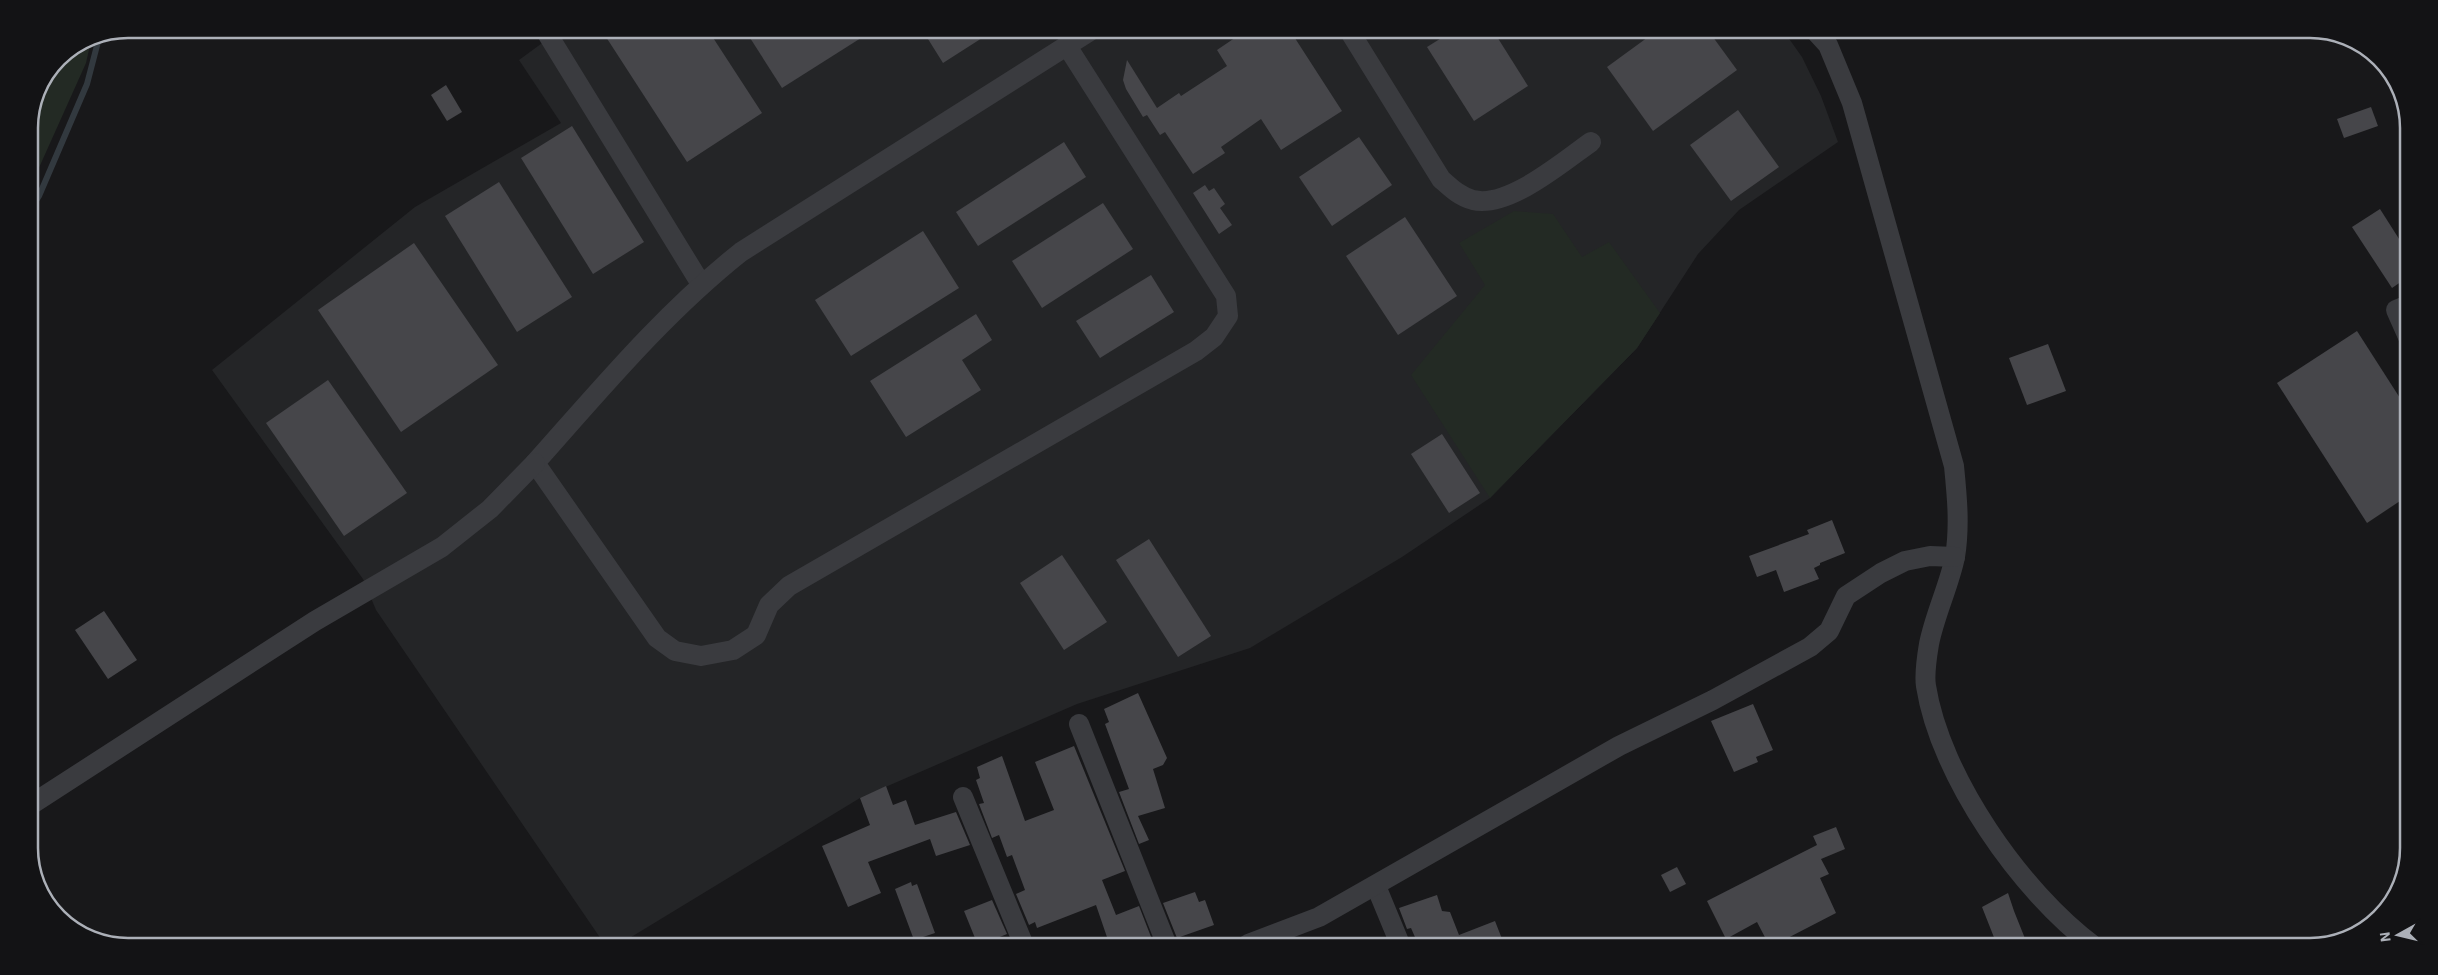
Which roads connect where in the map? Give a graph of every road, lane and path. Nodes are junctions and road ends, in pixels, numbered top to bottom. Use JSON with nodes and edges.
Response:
{"nodes":[{"id":1,"x":550,"y":38,"type":"edge"},
{"id":2,"x":1079,"y":38,"type":"edge"},
{"id":3,"x":1354,"y":38,"type":"edge"},
{"id":4,"x":1822,"y":38,"type":"edge"},
{"id":5,"x":1067,"y":46,"type":"junction"},
{"id":6,"x":1591,"y":142,"type":"dead end"},
{"id":7,"x":701,"y":284,"type":"junction"},
{"id":8,"x":2400,"y":308,"type":"edge"},
{"id":9,"x":2400,"y":319,"type":"edge"},
{"id":10,"x":535,"y":463,"type":"junction"},
{"id":11,"x":1955,"y":557,"type":"junction"},
{"id":12,"x":1079,"y":724,"type":"dead end"},
{"id":13,"x":963,"y":797,"type":"dead end"},
{"id":14,"x":38,"y":800,"type":"edge"},
{"id":15,"x":1376,"y":886,"type":"junction"},
{"id":16,"x":1021,"y":938,"type":"edge"},
{"id":17,"x":1164,"y":938,"type":"edge"},
{"id":18,"x":1264,"y":938,"type":"edge"},
{"id":19,"x":1398,"y":938,"type":"edge"},
{"id":20,"x":2086,"y":938,"type":"edge"}],
"edges":[{"from":1,"to":7,"type":"street"},
{"from":2,"to":5,"type":"street"},
{"from":3,"to":6,"type":"street"},
{"from":4,"to":11,"type":"street"},
{"from":5,"to":7,"type":"street"},
{"from":5,"to":10,"type":"street"},
{"from":7,"to":10,"type":"street"},
{"from":8,"to":9,"type":"street"},
{"from":10,"to":14,"type":"street"},
{"from":11,"to":15,"type":"street"},
{"from":11,"to":20,"type":"street"},
{"from":12,"to":17,"type":"street"},
{"from":13,"to":16,"type":"street"},
{"from":15,"to":18,"type":"street"},
{"from":15,"to":19,"type":"street"}]}
